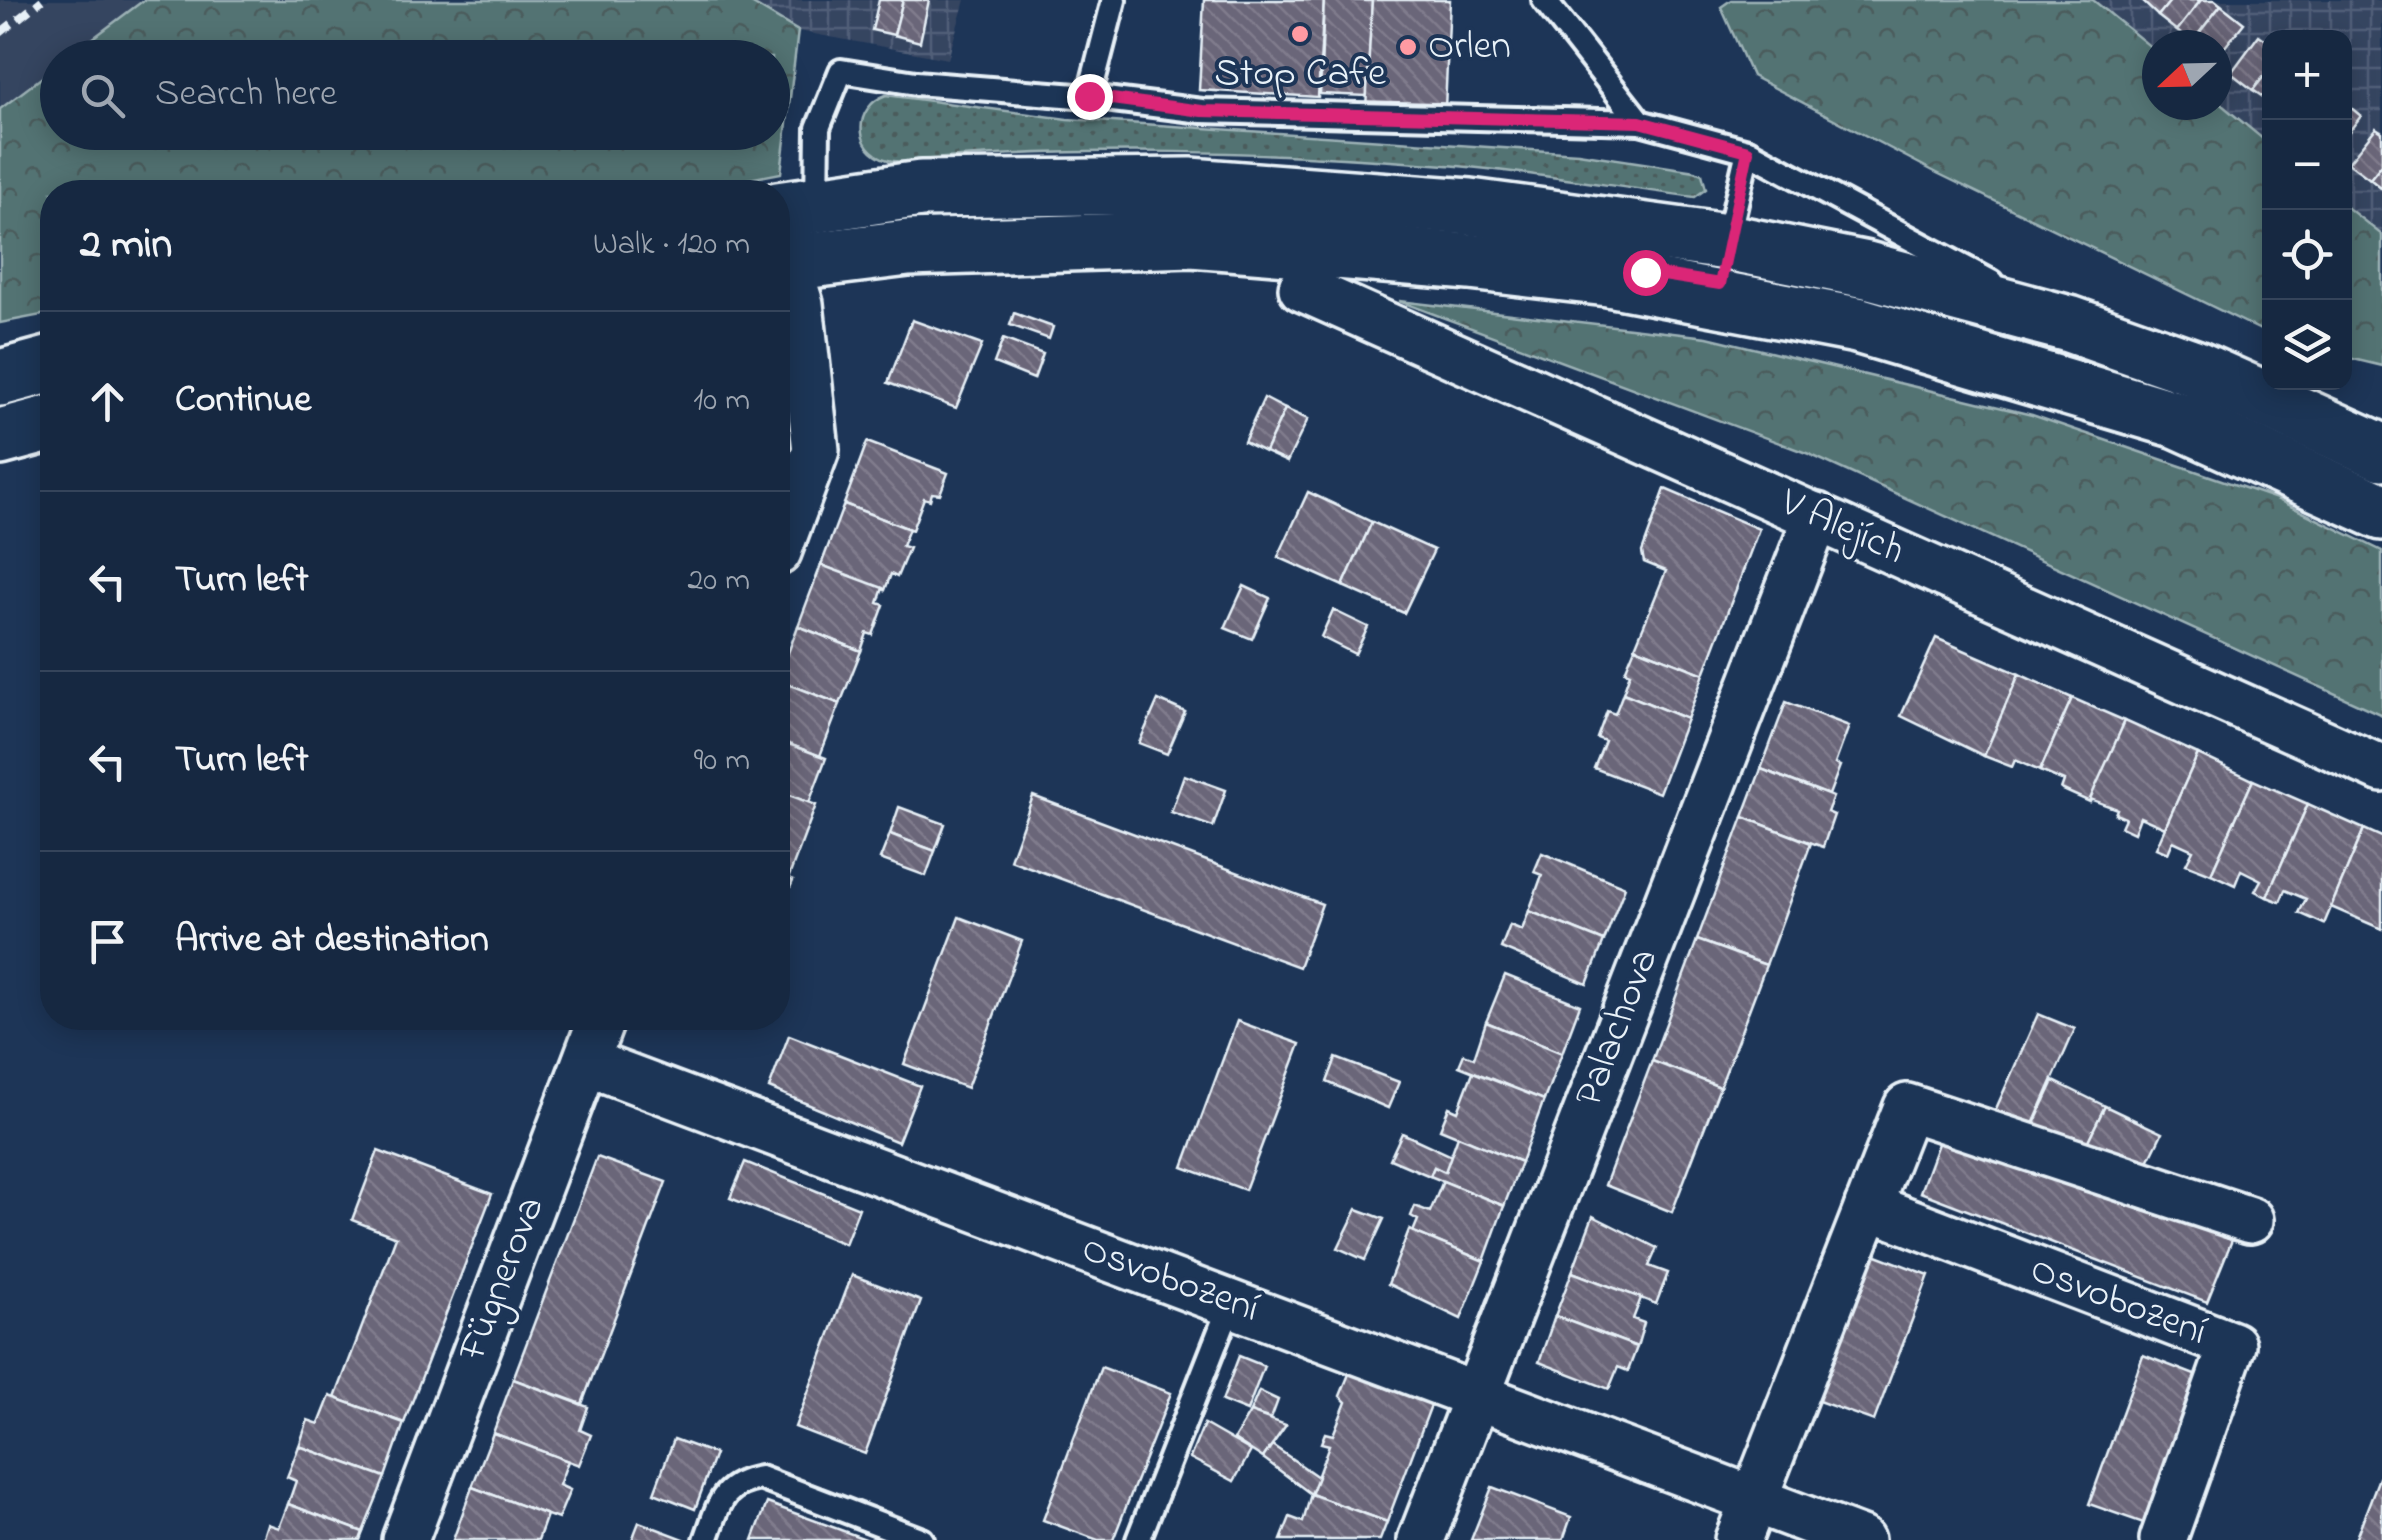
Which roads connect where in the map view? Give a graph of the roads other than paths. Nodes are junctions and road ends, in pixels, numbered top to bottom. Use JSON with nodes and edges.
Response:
{"nodes":[{"id":1,"x":1114,"y":0,"type":"edge"},
{"id":2,"x":1544,"y":0,"type":"edge"},
{"id":3,"x":1089,"y":96,"type":"junction"},
{"id":4,"x":1640,"y":122,"type":"junction"},
{"id":5,"x":1748,"y":151,"type":"junction"},
{"id":6,"x":1244,"y":216,"type":"dead end"},
{"id":7,"x":1320,"y":227,"type":"dead end"},
{"id":8,"x":790,"y":235,"type":"edge"},
{"id":9,"x":1192,"y":240,"type":"junction"},
{"id":10,"x":1727,"y":242,"type":"junction"},
{"id":11,"x":1302,"y":288,"type":"dead end"},
{"id":12,"x":2069,"y":324,"type":"junction"},
{"id":13,"x":40,"y":367,"type":"edge"},
{"id":14,"x":0,"y":378,"type":"edge"},
{"id":15,"x":40,"y":426,"type":"edge"},
{"id":16,"x":0,"y":437,"type":"edge"},
{"id":17,"x":2382,"y":452,"type":"edge"},
{"id":18,"x":2382,"y":512,"type":"edge"},
{"id":19,"x":1817,"y":516,"type":"junction"},
{"id":20,"x":790,"y":520,"type":"edge"},
{"id":21,"x":2382,"y":769,"type":"edge"},
{"id":22,"x":598,"y":1030,"type":"edge"},
{"id":23,"x":586,"y":1062,"type":"junction"},
{"id":24,"x":1868,"y":1206,"type":"junction"},
{"id":25,"x":2250,"y":1220,"type":"dead end"},
{"id":26,"x":1231,"y":1303,"type":"junction"},
{"id":27,"x":1475,"y":1394,"type":"junction"},
{"id":28,"x":1746,"y":1520,"type":"edge"},
{"id":29,"x":405,"y":1540,"type":"edge"},
{"id":30,"x":706,"y":1540,"type":"edge"},
{"id":31,"x":922,"y":1540,"type":"edge"},
{"id":32,"x":1138,"y":1540,"type":"edge"},
{"id":33,"x":1421,"y":1540,"type":"edge"},
{"id":34,"x":1861,"y":1540,"type":"edge"},
{"id":35,"x":2163,"y":1540,"type":"edge"}],
"edges":[{"from":1,"to":3,"type":"lane"},
{"from":2,"to":4,"type":"lane"},
{"from":3,"to":4,"type":"lane"},
{"from":3,"to":8,"type":"lane"},
{"from":4,"to":5,"type":"lane"},
{"from":5,"to":10,"type":"lane"},
{"from":5,"to":12,"type":"lane"},
{"from":6,"to":9,"type":"lane"},
{"from":7,"to":10,"type":"lane"},
{"from":8,"to":9,"type":"highway"},
{"from":8,"to":10,"type":"highway"},
{"from":8,"to":20,"type":"street"},
{"from":9,"to":18,"type":"highway"},
{"from":10,"to":12,"type":"highway"},
{"from":11,"to":19,"type":"street","name":"V Alejích"},
{"from":12,"to":17,"type":"highway"},
{"from":13,"to":14,"type":"highway"},
{"from":15,"to":16,"type":"highway"},
{"from":19,"to":21,"type":"street","name":"V Alejích"},
{"from":19,"to":27,"type":"street","name":"Palachova"},
{"from":22,"to":23,"type":"street","name":"Fügnerova"},
{"from":23,"to":26,"type":"street","name":"Osvobození"},
{"from":23,"to":29,"type":"street","name":"Fügnerova"},
{"from":24,"to":25,"type":"street"},
{"from":24,"to":28,"type":"street"},
{"from":24,"to":35,"type":"street","name":"Osvobození"},
{"from":26,"to":27,"type":"street","name":"Osvobození"},
{"from":26,"to":32,"type":"lane"},
{"from":27,"to":28,"type":"street","name":"Osvobození"},
{"from":27,"to":33,"type":"street","name":"Palachova"},
{"from":28,"to":34,"type":"street","name":"Osvobození"},
{"from":30,"to":31,"type":"lane"}]}
